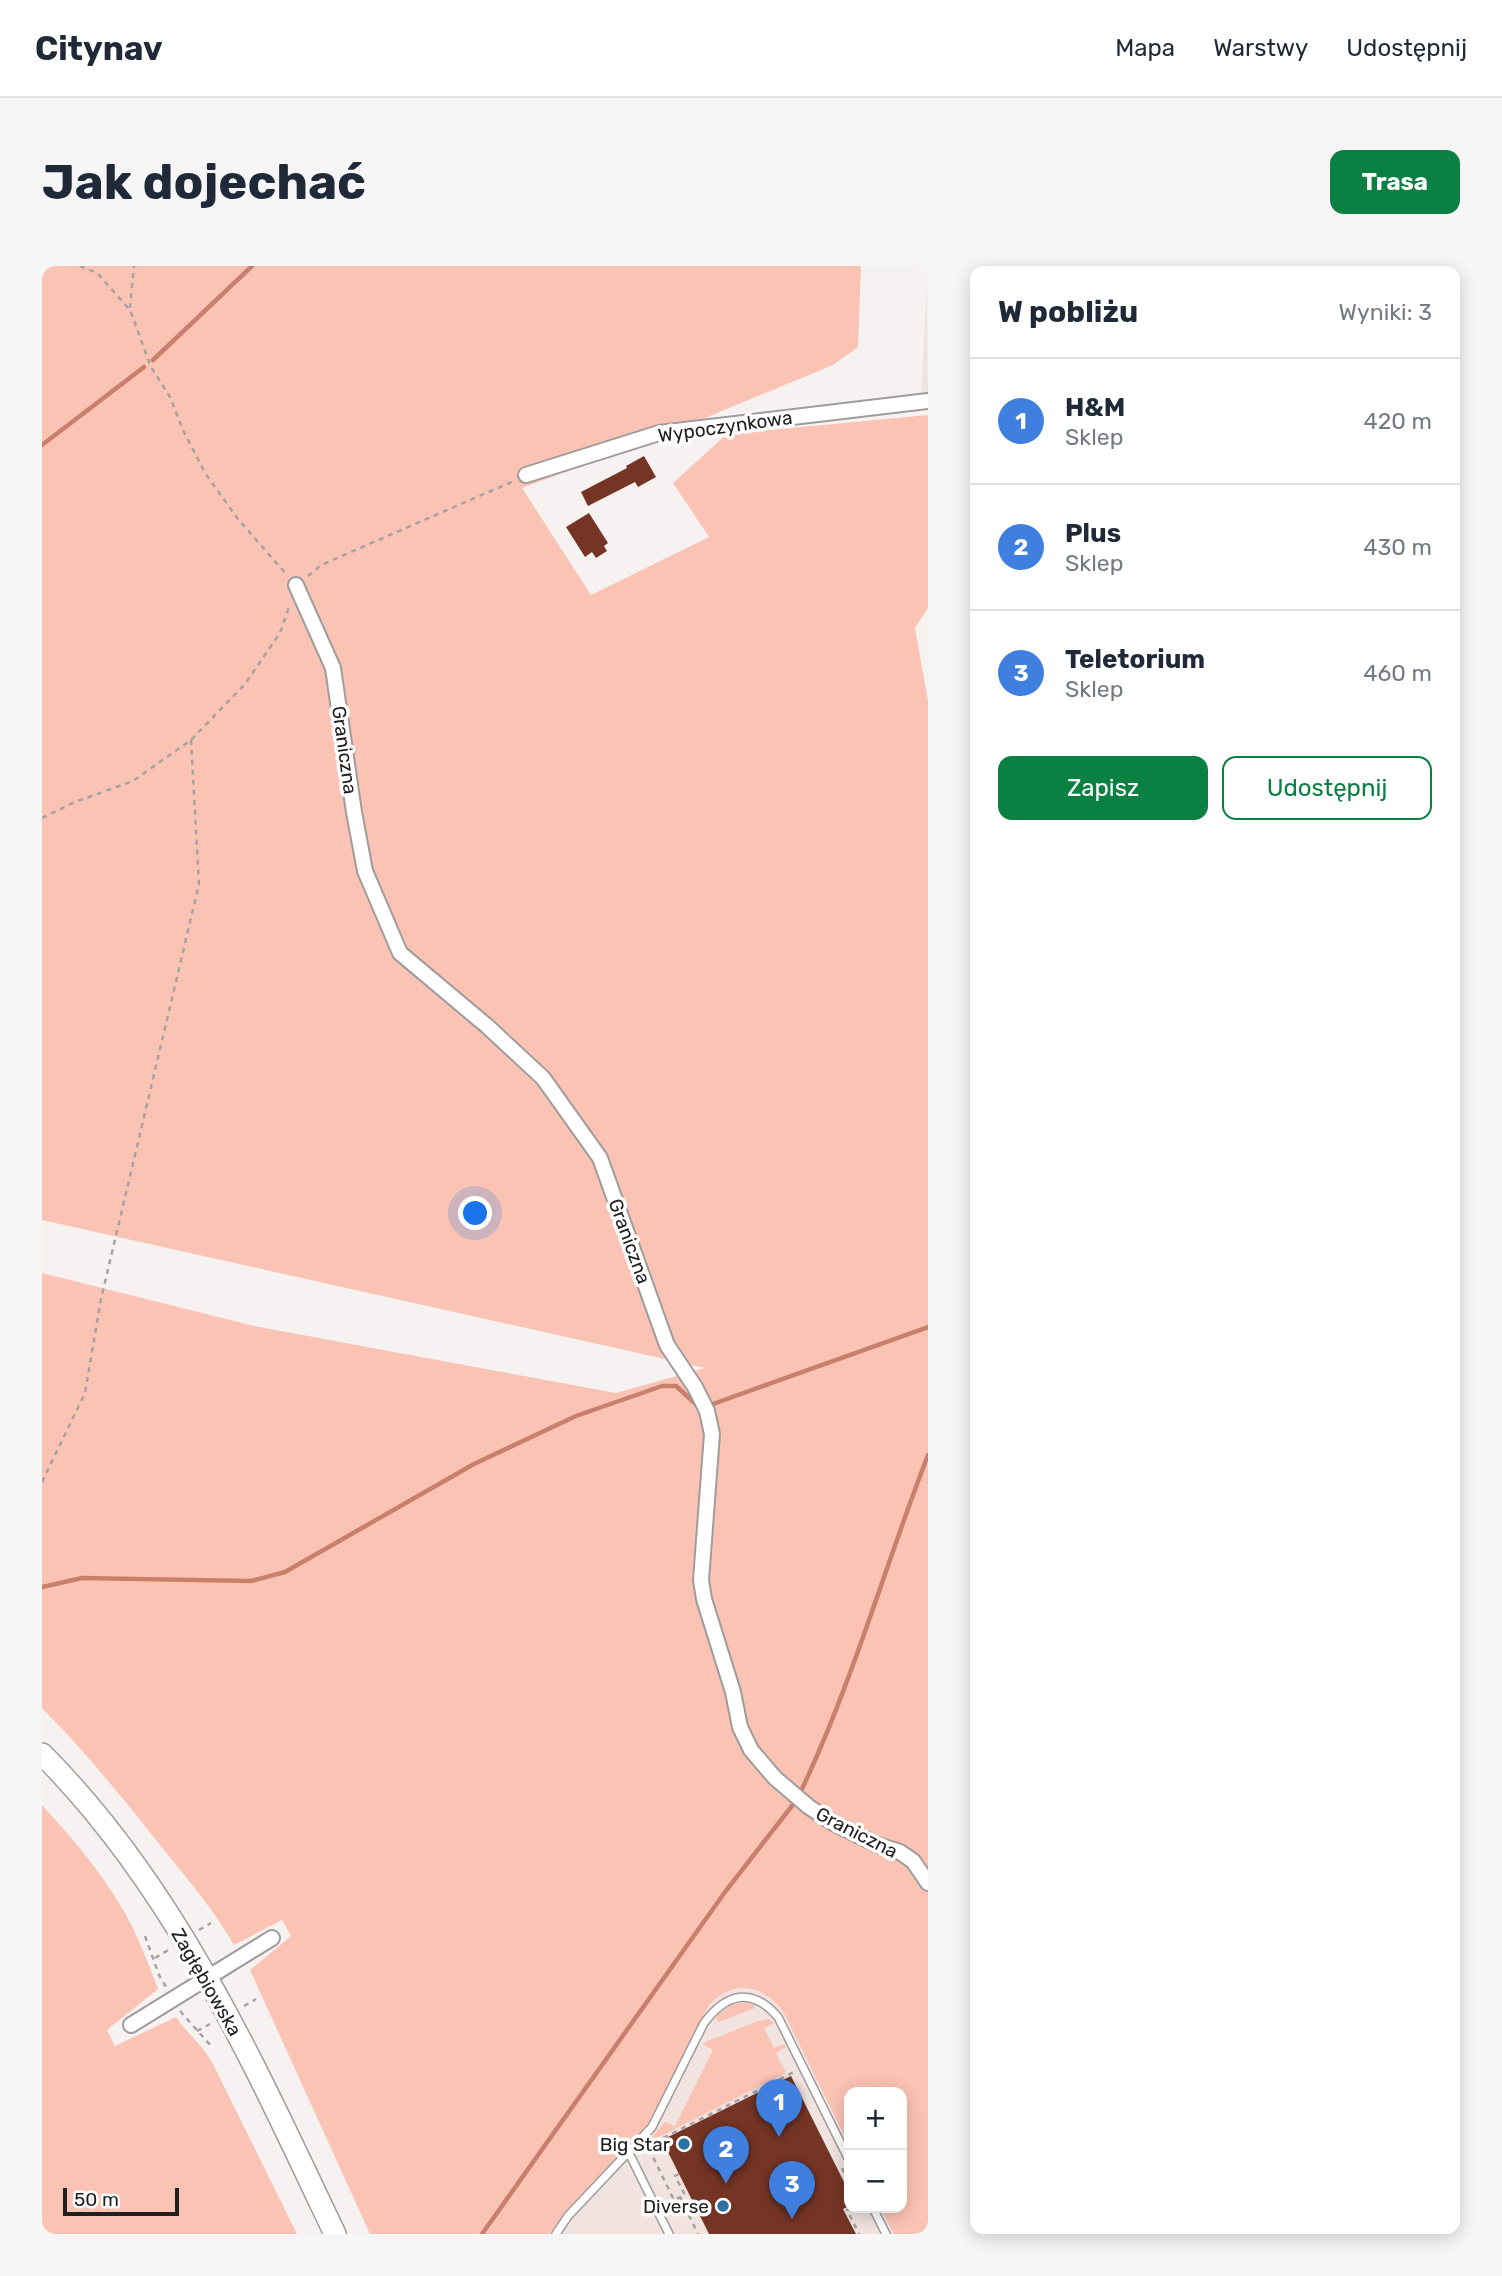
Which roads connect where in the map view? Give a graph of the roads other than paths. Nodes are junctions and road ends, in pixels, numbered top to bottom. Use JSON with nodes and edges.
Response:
{"nodes":[{"id":1,"x":928,"y":401,"type":"edge"},
{"id":2,"x":526,"y":475,"type":"road end"},
{"id":3,"x":296,"y":586,"type":"road end"},
{"id":4,"x":42,"y":1754,"type":"edge"},
{"id":5,"x":928,"y":1883,"type":"edge"},
{"id":6,"x":272,"y":1938,"type":"dead end"},
{"id":7,"x":208,"y":1978,"type":"junction"},
{"id":8,"x":131,"y":2025,"type":"dead end"},
{"id":9,"x":844,"y":2150,"type":"edge"},
{"id":10,"x":629,"y":2152,"type":"junction"},
{"id":11,"x":876,"y":2213,"type":"edge"},
{"id":12,"x":557,"y":2233,"type":"edge"},
{"id":13,"x":335,"y":2234,"type":"edge"},
{"id":14,"x":669,"y":2234,"type":"edge"},
{"id":15,"x":886,"y":2234,"type":"edge"}],
"edges":[{"from":1,"to":2,"type":"street","name":"Wypoczynkowa"},
{"from":3,"to":5,"type":"street","name":"Graniczna"},
{"from":4,"to":7,"type":"main road","name":"Zagłębiowska"},
{"from":6,"to":7,"type":"street"},
{"from":7,"to":8,"type":"street"},
{"from":7,"to":13,"type":"main road","name":"Zagłębiowska"},
{"from":9,"to":10,"type":"lane"},
{"from":10,"to":12,"type":"lane"},
{"from":10,"to":14,"type":"lane"},
{"from":11,"to":15,"type":"lane"}]}
